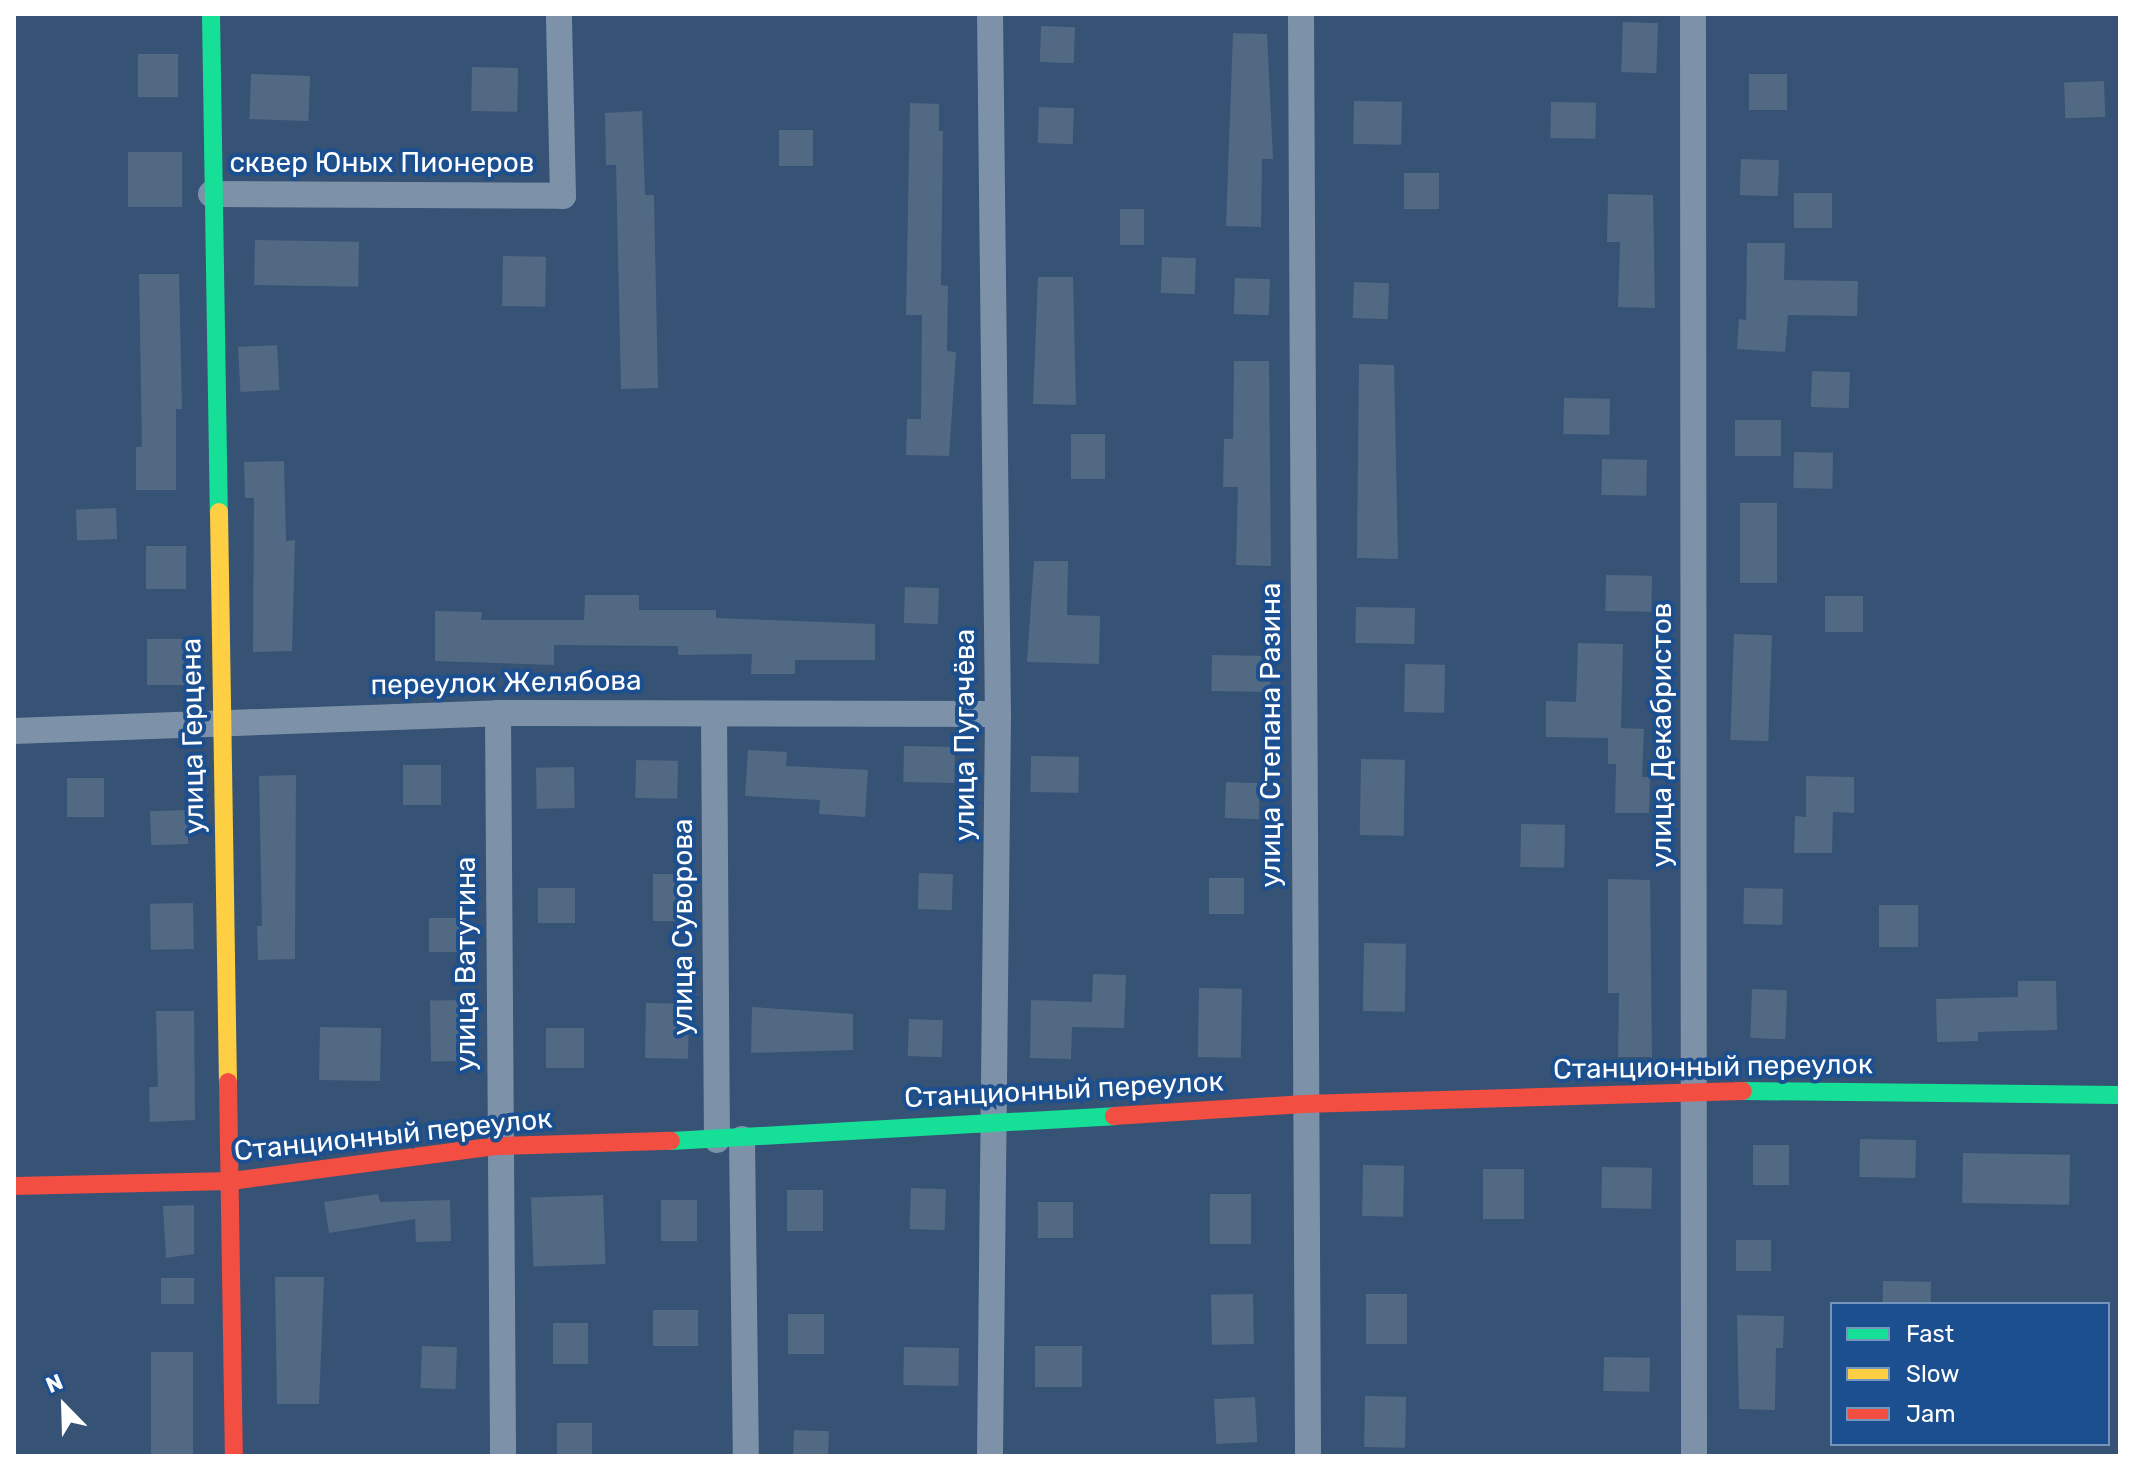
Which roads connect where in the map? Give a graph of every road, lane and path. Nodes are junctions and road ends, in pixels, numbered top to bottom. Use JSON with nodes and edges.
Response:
{"nodes":[{"id":1,"x":211,"y":14,"type":"edge"},
{"id":2,"x":559,"y":14,"type":"edge"},
{"id":3,"x":990,"y":14,"type":"edge"},
{"id":4,"x":1301,"y":14,"type":"edge"},
{"id":5,"x":1693,"y":14,"type":"edge"},
{"id":6,"x":211,"y":194,"type":"junction"},
{"id":7,"x":498,"y":713,"type":"junction"},
{"id":8,"x":714,"y":714,"type":"junction"},
{"id":9,"x":998,"y":714,"type":"junction"},
{"id":10,"x":220,"y":720,"type":"junction"},
{"id":11,"x":14,"y":731,"type":"edge"},
{"id":12,"x":1695,"y":1091,"type":"junction"},
{"id":13,"x":2120,"y":1095,"type":"edge"},
{"id":14,"x":1304,"y":1104,"type":"junction"},
{"id":15,"x":992,"y":1121,"type":"junction"},
{"id":16,"x":730,"y":1139,"type":"junction"},
{"id":17,"x":498,"y":1146,"type":"junction"},
{"id":18,"x":231,"y":1181,"type":"junction"},
{"id":19,"x":14,"y":1186,"type":"edge"},
{"id":20,"x":234,"y":1456,"type":"edge"},
{"id":21,"x":503,"y":1456,"type":"edge"},
{"id":22,"x":746,"y":1456,"type":"edge"},
{"id":23,"x":990,"y":1456,"type":"edge"},
{"id":24,"x":1308,"y":1456,"type":"edge"},
{"id":25,"x":1694,"y":1456,"type":"edge"}],
"edges":[{"from":1,"to":6,"type":"street","name":"улица Герцена"},
{"from":2,"to":6,"type":"street","name":"сквер Юных Пионеров"},
{"from":3,"to":9,"type":"street","name":"улица Пугачёва"},
{"from":4,"to":14,"type":"street","name":"улица Степана Разина"},
{"from":5,"to":12,"type":"street","name":"улица Декабристов"},
{"from":6,"to":10,"type":"street","name":"улица Герцена"},
{"from":7,"to":8,"type":"street","name":"переулок Желябова"},
{"from":7,"to":10,"type":"street","name":"переулок Желябова"},
{"from":7,"to":17,"type":"street","name":"улица Ватутина"},
{"from":8,"to":9,"type":"street","name":"переулок Желябова"},
{"from":8,"to":16,"type":"street","name":"улица Суворова"},
{"from":9,"to":15,"type":"street","name":"улица Пугачёва"},
{"from":10,"to":11,"type":"street","name":"переулок Желябова"},
{"from":10,"to":18,"type":"street","name":"улица Герцена"},
{"from":12,"to":13,"type":"street","name":"Станционный переулок"},
{"from":12,"to":14,"type":"street","name":"Станционный переулок"},
{"from":12,"to":25,"type":"street","name":"улица Декабристов"},
{"from":14,"to":15,"type":"street","name":"Станционный переулок"},
{"from":14,"to":24,"type":"street","name":"улица Степана Разина"},
{"from":15,"to":16,"type":"street","name":"Станционный переулок"},
{"from":15,"to":23,"type":"street","name":"улица Пугачёва"},
{"from":16,"to":17,"type":"street","name":"Станционный переулок"},
{"from":16,"to":22,"type":"street","name":"улица Суворова"},
{"from":17,"to":18,"type":"street","name":"Станционный переулок"},
{"from":17,"to":21,"type":"street","name":"улица Ватутина"},
{"from":18,"to":19,"type":"street","name":"Станционный переулок"},
{"from":18,"to":20,"type":"street","name":"улица Герцена"}]}
